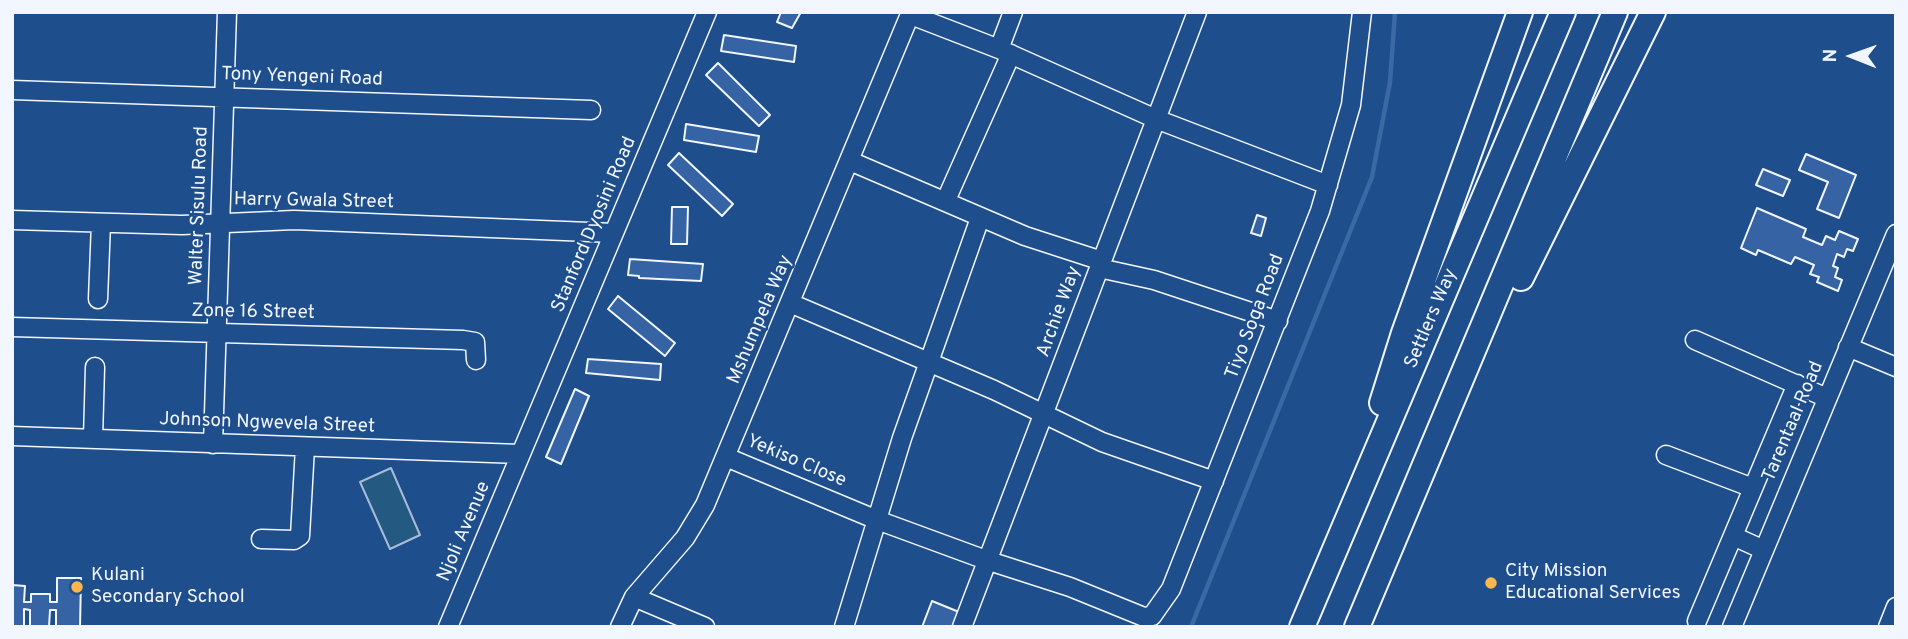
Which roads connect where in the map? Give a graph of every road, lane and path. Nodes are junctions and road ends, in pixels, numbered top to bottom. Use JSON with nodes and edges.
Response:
{"nodes":[{"id":1,"x":227,"y":12,"type":"edge"},
{"id":2,"x":707,"y":12,"type":"edge"},
{"id":3,"x":1013,"y":12,"type":"edge"},
{"id":4,"x":1197,"y":12,"type":"edge"},
{"id":5,"x":1362,"y":12,"type":"edge"},
{"id":6,"x":1520,"y":12,"type":"edge"},
{"id":7,"x":1563,"y":12,"type":"edge"},
{"id":8,"x":1615,"y":12,"type":"edge"},
{"id":9,"x":1653,"y":12,"type":"edge"},
{"id":10,"x":911,"y":13,"type":"edge"},
{"id":11,"x":1005,"y":51,"type":"junction"},
{"id":12,"x":12,"y":90,"type":"edge"},
{"id":13,"x":225,"y":97,"type":"junction"},
{"id":14,"x":591,"y":110,"type":"dead end"},
{"id":15,"x":1156,"y":119,"type":"junction"},
{"id":16,"x":850,"y":161,"type":"junction"},
{"id":17,"x":1328,"y":185,"type":"junction"},
{"id":18,"x":946,"y":200,"type":"junction"},
{"id":19,"x":980,"y":218,"type":"junction"},
{"id":20,"x":12,"y":220,"type":"edge"},
{"id":21,"x":220,"y":221,"type":"junction"},
{"id":22,"x":101,"y":223,"type":"junction"},
{"id":23,"x":614,"y":233,"type":"junction"},
{"id":24,"x":1896,"y":234,"type":"edge"},
{"id":25,"x":1100,"y":265,"type":"junction"},
{"id":26,"x":98,"y":299,"type":"dead end"},
{"id":27,"x":790,"y":303,"type":"junction"},
{"id":28,"x":1278,"y":321,"type":"junction"},
{"id":29,"x":12,"y":327,"type":"edge"},
{"id":30,"x":216,"y":333,"type":"junction"},
{"id":31,"x":1695,"y":340,"type":"dead end"},
{"id":32,"x":1848,"y":347,"type":"junction"},
{"id":33,"x":476,"y":360,"type":"dead end"},
{"id":34,"x":923,"y":361,"type":"junction"},
{"id":35,"x":95,"y":367,"type":"dead end"},
{"id":36,"x":1896,"y":367,"type":"edge"},
{"id":37,"x":1797,"y":384,"type":"junction"},
{"id":38,"x":1827,"y":398,"type":"junction"},
{"id":39,"x":1450,"y":410,"type":"junction"},
{"id":40,"x":1044,"y":414,"type":"junction"},
{"id":41,"x":12,"y":436,"type":"edge"},
{"id":42,"x":93,"y":439,"type":"junction"},
{"id":43,"x":213,"y":443,"type":"junction"},
{"id":44,"x":305,"y":447,"type":"junction"},
{"id":45,"x":520,"y":454,"type":"junction"},
{"id":46,"x":1666,"y":455,"type":"dead end"},
{"id":47,"x":726,"y":457,"type":"junction"},
{"id":48,"x":1214,"y":481,"type":"junction"},
{"id":49,"x":1753,"y":488,"type":"junction"},
{"id":50,"x":877,"y":520,"type":"junction"},
{"id":51,"x":1341,"y":534,"type":"junction"},
{"id":52,"x":1733,"y":536,"type":"junction"},
{"id":53,"x":261,"y":539,"type":"dead end"},
{"id":54,"x":1764,"y":550,"type":"junction"},
{"id":55,"x":986,"y":560,"type":"junction"},
{"id":56,"x":634,"y":597,"type":"junction"},
{"id":57,"x":1896,"y":607,"type":"edge"},
{"id":58,"x":1144,"y":617,"type":"joint"},
{"id":59,"x":1697,"y":621,"type":"dead end"},
{"id":60,"x":448,"y":627,"type":"edge"},
{"id":61,"x":620,"y":627,"type":"edge"},
{"id":62,"x":705,"y":627,"type":"edge"},
{"id":63,"x":844,"y":627,"type":"edge"},
{"id":64,"x":962,"y":627,"type":"edge"},
{"id":65,"x":1303,"y":627,"type":"edge"},
{"id":66,"x":1357,"y":627,"type":"edge"},
{"id":67,"x":1732,"y":627,"type":"edge"},
{"id":68,"x":1888,"y":627,"type":"edge"}],
"edges":[{"from":1,"to":13,"type":"street","name":"Walter Sisulu Road"},
{"from":2,"to":23,"type":"street","name":"Stanford Dyosini Road"},
{"from":3,"to":11,"type":"street"},
{"from":4,"to":15,"type":"street","name":"Archie Way"},
{"from":5,"to":17,"type":"street","name":"Tiyo Soga Road"},
{"from":6,"to":51,"type":"highway"},
{"from":7,"to":51,"type":"highway","name":"Settlers Way"},
{"from":8,"to":39,"type":"highway"},
{"from":9,"to":39,"type":"highway"},
{"from":10,"to":11,"type":"street"},
{"from":10,"to":16,"type":"street","name":"Mshumpela Way"},
{"from":11,"to":15,"type":"street"},
{"from":11,"to":18,"type":"street"},
{"from":12,"to":13,"type":"street","name":"Tony Yengeni Road"},
{"from":13,"to":14,"type":"street","name":"Tony Yengeni Road"},
{"from":13,"to":21,"type":"street","name":"Walter Sisulu Road"},
{"from":15,"to":17,"type":"street"},
{"from":15,"to":25,"type":"street","name":"Archie Way"},
{"from":16,"to":18,"type":"street"},
{"from":16,"to":27,"type":"street","name":"Mshumpela Way"},
{"from":17,"to":28,"type":"street","name":"Tiyo Soga Road"},
{"from":18,"to":19,"type":"street"},
{"from":19,"to":25,"type":"street"},
{"from":19,"to":34,"type":"street"},
{"from":20,"to":22,"type":"street","name":"Harry Gwala Street"},
{"from":21,"to":22,"type":"street","name":"Harry Gwala Street"},
{"from":21,"to":23,"type":"street","name":"Harry Gwala Street"},
{"from":21,"to":30,"type":"street","name":"Walter Sisulu Road"},
{"from":22,"to":26,"type":"street"},
{"from":23,"to":45,"type":"street","name":"Stanford Dyosini Road"},
{"from":24,"to":32,"type":"street","name":"Tarentaal Road"},
{"from":25,"to":28,"type":"street"},
{"from":25,"to":40,"type":"street","name":"Archie Way"},
{"from":27,"to":34,"type":"street"},
{"from":27,"to":47,"type":"street","name":"Mshumpela Way"},
{"from":28,"to":48,"type":"street","name":"Tiyo Soga Road"},
{"from":29,"to":30,"type":"street","name":"Zone 16 Street"},
{"from":30,"to":33,"type":"street","name":"Zone 16 Street"},
{"from":30,"to":43,"type":"street","name":"Walter Sisulu Road"},
{"from":31,"to":37,"type":"street"},
{"from":32,"to":36,"type":"street"},
{"from":32,"to":38,"type":"street","name":"Tarentaal Road"},
{"from":34,"to":40,"type":"street"},
{"from":34,"to":50,"type":"street"},
{"from":35,"to":42,"type":"street"},
{"from":37,"to":38,"type":"street"},
{"from":37,"to":49,"type":"street"},
{"from":38,"to":54,"type":"street","name":"Tarentaal Road"},
{"from":39,"to":66,"type":"highway"},
{"from":40,"to":48,"type":"street"},
{"from":40,"to":55,"type":"street","name":"Archie Way"},
{"from":41,"to":42,"type":"street","name":"Johnson Ngwevela Street"},
{"from":42,"to":43,"type":"street","name":"Johnson Ngwevela Street"},
{"from":43,"to":44,"type":"street","name":"Johnson Ngwevela Street"},
{"from":44,"to":45,"type":"street","name":"Johnson Ngwevela Street"},
{"from":44,"to":53,"type":"street"},
{"from":45,"to":60,"type":"street","name":"Njoli Avenue"},
{"from":46,"to":49,"type":"street"},
{"from":47,"to":50,"type":"street","name":"Yekiso Close"},
{"from":47,"to":56,"type":"street","name":"Mshumpela Way"},
{"from":48,"to":58,"type":"street","name":"Tiyo Soga Road"},
{"from":49,"to":52,"type":"street"},
{"from":50,"to":55,"type":"street","name":"Yekiso Close"},
{"from":50,"to":63,"type":"street"},
{"from":51,"to":65,"type":"highway","name":"Settlers Way"},
{"from":52,"to":54,"type":"street"},
{"from":52,"to":59,"type":"street"},
{"from":54,"to":67,"type":"street","name":"Tarentaal Road"},
{"from":55,"to":58,"type":"street","name":"Yekiso Close"},
{"from":55,"to":64,"type":"street","name":"Archie Way"},
{"from":56,"to":61,"type":"street","name":"Mshumpela Way"},
{"from":56,"to":62,"type":"street"},
{"from":57,"to":68,"type":"street"}]}
